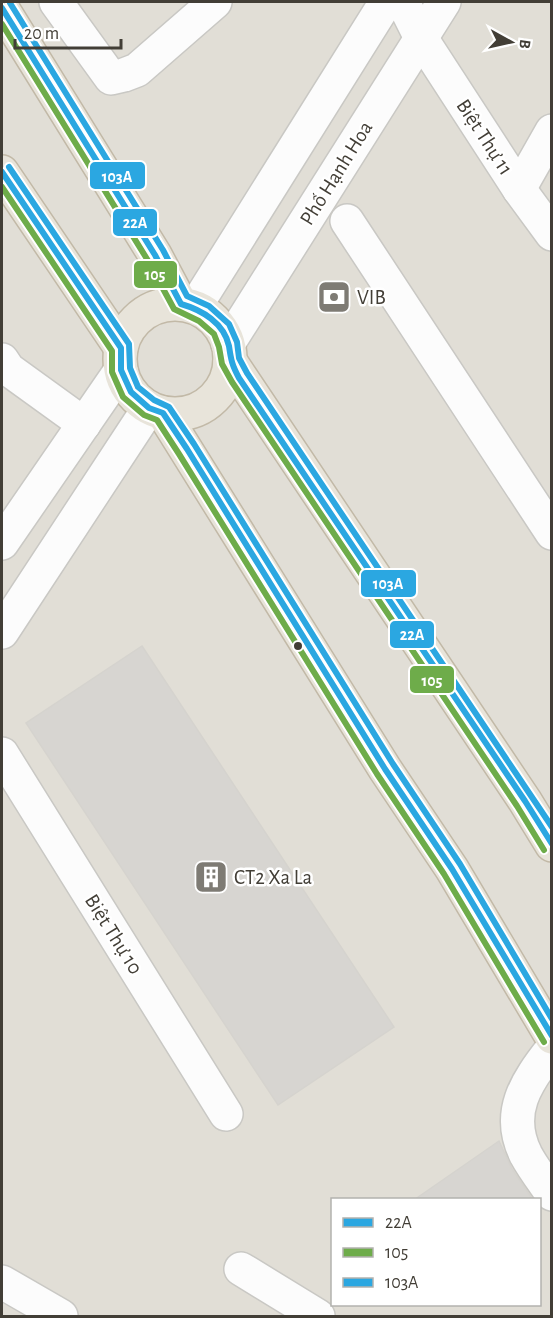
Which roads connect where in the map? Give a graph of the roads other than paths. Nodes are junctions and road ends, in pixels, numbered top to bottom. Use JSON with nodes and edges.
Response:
{"nodes":[{"id":1,"x":56,"y":2,"type":"edge"},
{"id":2,"x":215,"y":2,"type":"edge"},
{"id":3,"x":386,"y":2,"type":"edge"},
{"id":4,"x":403,"y":2,"type":"edge"},
{"id":5,"x":444,"y":2,"type":"edge"},
{"id":6,"x":2,"y":8,"type":"edge"},
{"id":7,"x":421,"y":38,"type":"junction"},
{"id":8,"x":552,"y":131,"type":"edge"},
{"id":9,"x":2,"y":172,"type":"edge"},
{"id":10,"x":519,"y":189,"type":"junction"},
{"id":11,"x":347,"y":221,"type":"dead end"},
{"id":12,"x":552,"y":234,"type":"edge"},
{"id":13,"x":188,"y":305,"type":"junction"},
{"id":14,"x":229,"y":353,"type":"junction"},
{"id":15,"x":121,"y":359,"type":"junction"},
{"id":16,"x":2,"y":360,"type":"edge"},
{"id":17,"x":156,"y":411,"type":"junction"},
{"id":18,"x":84,"y":424,"type":"junction"},
{"id":19,"x":552,"y":533,"type":"edge"},
{"id":20,"x":2,"y":543,"type":"edge"},
{"id":21,"x":2,"y":633,"type":"edge"},
{"id":22,"x":2,"y":754,"type":"edge"},
{"id":23,"x":552,"y":845,"type":"edge"},
{"id":24,"x":552,"y":1037,"type":"edge"},
{"id":25,"x":552,"y":1049,"type":"edge"},
{"id":26,"x":226,"y":1114,"type":"dead end"},
{"id":27,"x":552,"y":1194,"type":"edge"},
{"id":28,"x":241,"y":1269,"type":"dead end"},
{"id":29,"x":2,"y":1282,"type":"edge"},
{"id":30,"x":313,"y":1315,"type":"edge"},
{"id":31,"x":61,"y":1317,"type":"edge"}],
"edges":[{"from":1,"to":2,"type":"street"},
{"from":3,"to":13,"type":"street"},
{"from":4,"to":7,"type":"street","name":"Biệt Thự 11"},
{"from":5,"to":7,"type":"street","name":"Phố Hạnh Hoa"},
{"from":6,"to":13,"type":"highway"},
{"from":7,"to":10,"type":"street","name":"Biệt Thự 11"},
{"from":7,"to":14,"type":"street","name":"Phố Hạnh Hoa"},
{"from":8,"to":10,"type":"street"},
{"from":9,"to":15,"type":"highway"},
{"from":10,"to":12,"type":"street","name":"Biệt Thự 11"},
{"from":11,"to":19,"type":"street"},
{"from":13,"to":14,"type":"highway"},
{"from":13,"to":15,"type":"highway"},
{"from":14,"to":17,"type":"highway"},
{"from":14,"to":23,"type":"highway"},
{"from":15,"to":17,"type":"highway"},
{"from":15,"to":18,"type":"street"},
{"from":16,"to":18,"type":"street"},
{"from":17,"to":21,"type":"street"},
{"from":17,"to":24,"type":"highway"},
{"from":18,"to":20,"type":"street"},
{"from":22,"to":26,"type":"street","name":"Biệt Thự 10"},
{"from":25,"to":27,"type":"street"},
{"from":28,"to":30,"type":"street"},
{"from":29,"to":31,"type":"street"}]}
